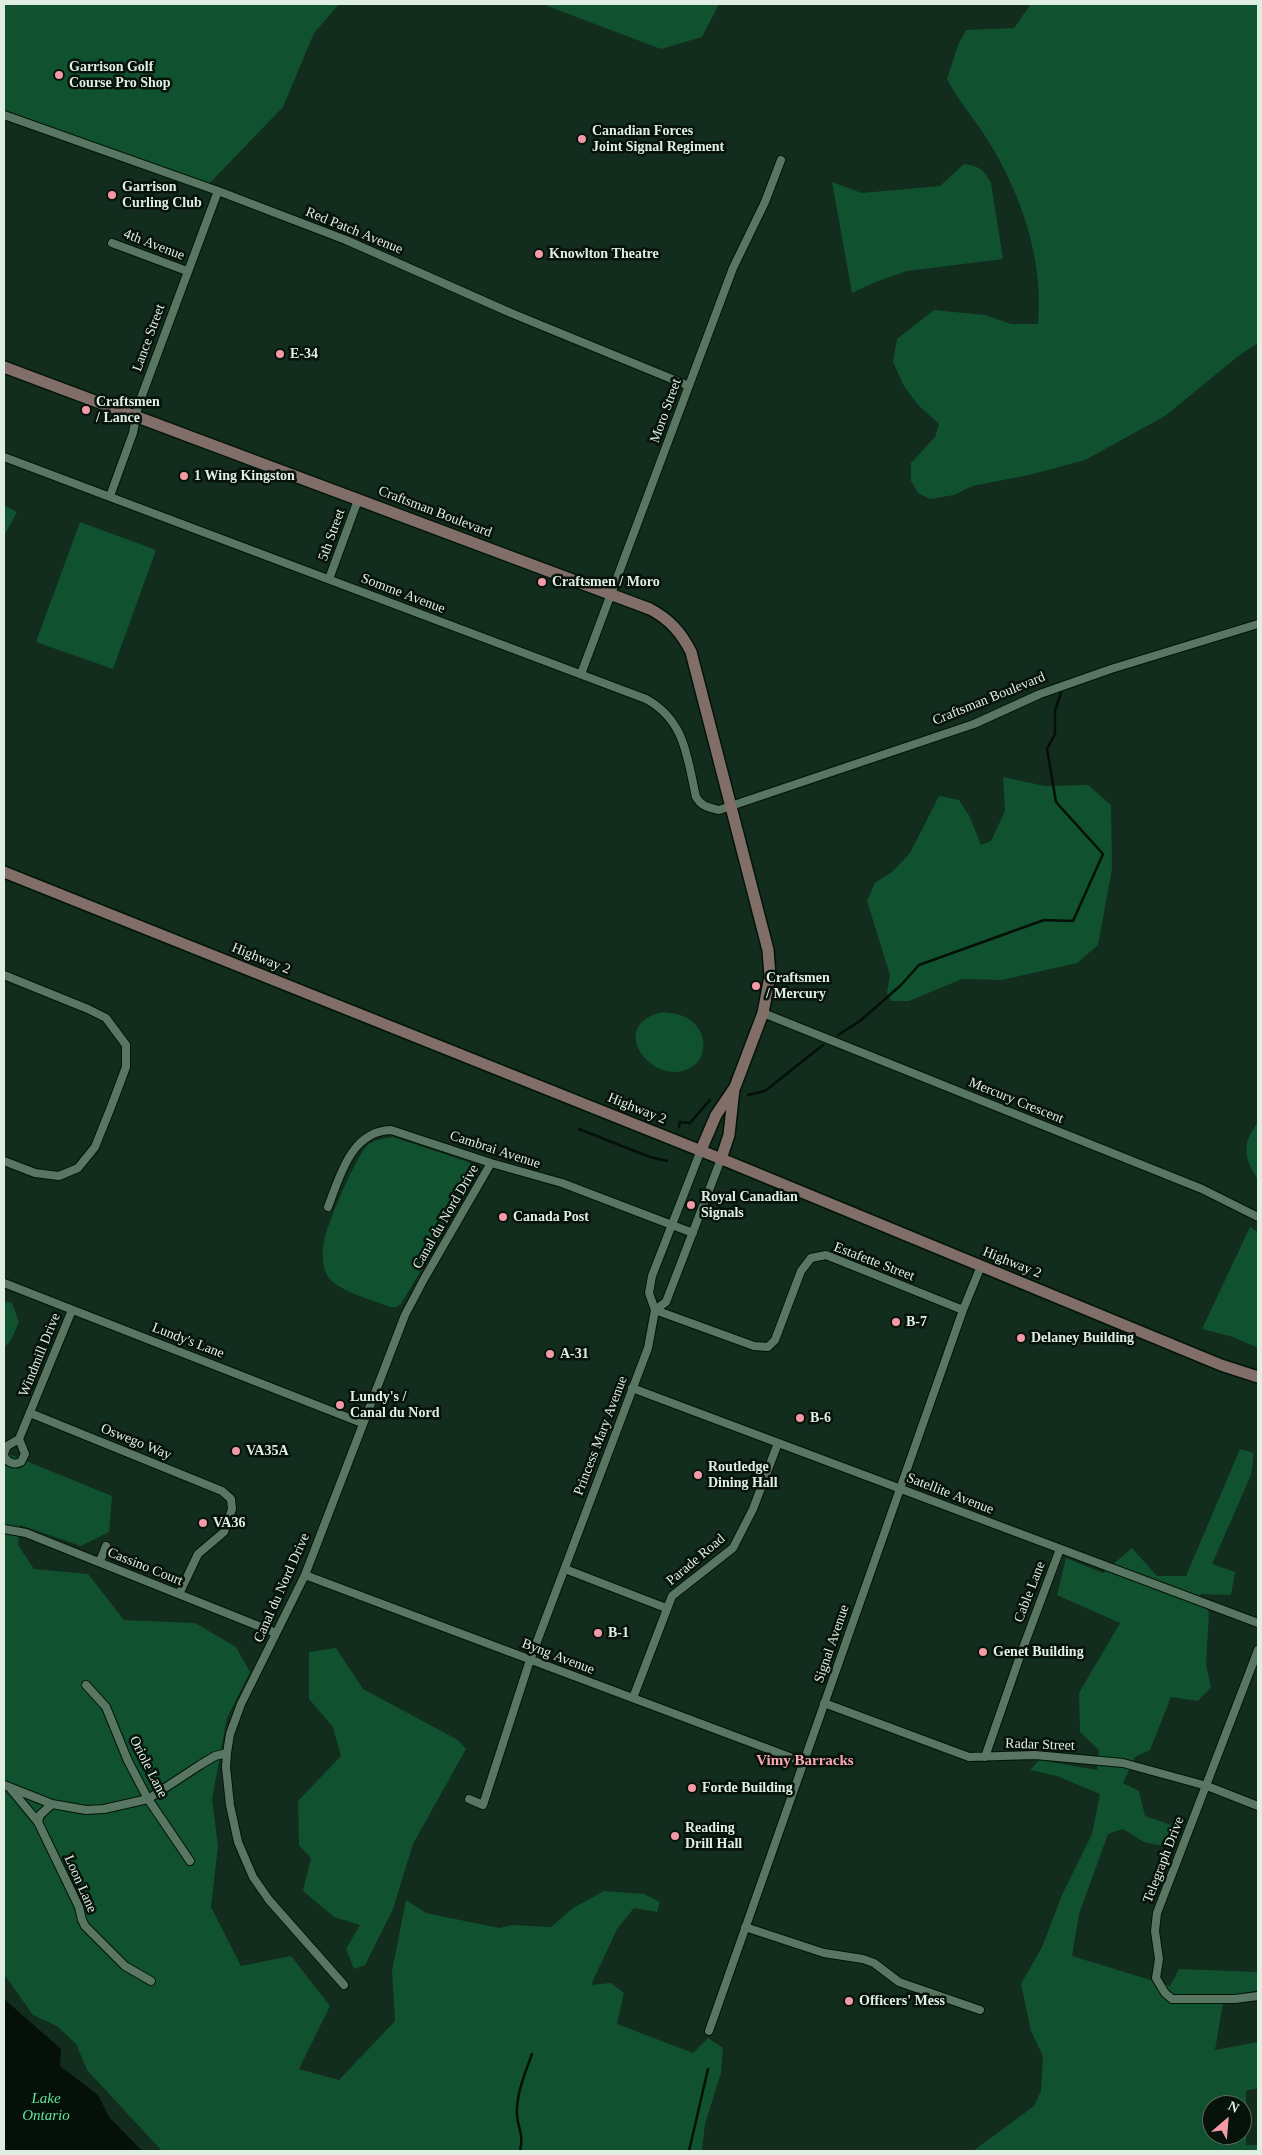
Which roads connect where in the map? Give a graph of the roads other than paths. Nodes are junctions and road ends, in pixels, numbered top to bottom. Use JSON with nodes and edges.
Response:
{"nodes":[{"id":1,"x":4,"y":114,"type":"edge"},
{"id":2,"x":781,"y":160,"type":"dead end"},
{"id":3,"x":218,"y":191,"type":"junction"},
{"id":4,"x":112,"y":243,"type":"dead end"},
{"id":5,"x":186,"y":271,"type":"junction"},
{"id":6,"x":4,"y":367,"type":"edge"},
{"id":7,"x":689,"y":386,"type":"junction"},
{"id":8,"x":136,"y":417,"type":"junction"},
{"id":9,"x":4,"y":457,"type":"edge"},
{"id":10,"x":110,"y":496,"type":"junction"},
{"id":11,"x":358,"y":500,"type":"junction"},
{"id":12,"x":329,"y":579,"type":"junction"},
{"id":13,"x":612,"y":594,"type":"junction"},
{"id":14,"x":1258,"y":624,"type":"edge"},
{"id":15,"x":581,"y":674,"type":"junction"},
{"id":16,"x":732,"y":806,"type":"junction"},
{"id":17,"x":4,"y":872,"type":"edge"},
{"id":18,"x":4,"y":975,"type":"edge"},
{"id":19,"x":763,"y":1013,"type":"junction"},
{"id":20,"x":735,"y":1087,"type":"junction"},
{"id":21,"x":701,"y":1150,"type":"junction"},
{"id":22,"x":721,"y":1159,"type":"junction"},
{"id":23,"x":4,"y":1161,"type":"edge"},
{"id":24,"x":492,"y":1164,"type":"junction"},
{"id":25,"x":328,"y":1208,"type":"dead end"},
{"id":26,"x":1258,"y":1217,"type":"edge"},
{"id":27,"x":672,"y":1225,"type":"junction"},
{"id":28,"x":693,"y":1233,"type":"junction"},
{"id":29,"x":980,"y":1266,"type":"junction"},
{"id":30,"x":4,"y":1283,"type":"edge"},
{"id":31,"x":72,"y":1310,"type":"junction"},
{"id":32,"x":656,"y":1310,"type":"junction"},
{"id":33,"x":963,"y":1310,"type":"junction"},
{"id":34,"x":1258,"y":1377,"type":"edge"},
{"id":35,"x":632,"y":1388,"type":"junction"},
{"id":36,"x":30,"y":1412,"type":"junction"},
{"id":37,"x":362,"y":1424,"type":"junction"},
{"id":38,"x":20,"y":1439,"type":"junction"},
{"id":39,"x":778,"y":1443,"type":"junction"},
{"id":40,"x":4,"y":1455,"type":"edge"},
{"id":41,"x":900,"y":1489,"type":"junction"},
{"id":42,"x":4,"y":1529,"type":"edge"},
{"id":43,"x":106,"y":1546,"type":"dead end"},
{"id":44,"x":1060,"y":1549,"type":"junction"},
{"id":45,"x":100,"y":1561,"type":"junction"},
{"id":46,"x":564,"y":1569,"type":"junction"},
{"id":47,"x":305,"y":1575,"type":"junction"},
{"id":48,"x":179,"y":1594,"type":"junction"},
{"id":49,"x":666,"y":1608,"type":"junction"},
{"id":50,"x":1258,"y":1623,"type":"edge"},
{"id":51,"x":276,"y":1634,"type":"junction"},
{"id":52,"x":1258,"y":1650,"type":"edge"},
{"id":53,"x":530,"y":1660,"type":"junction"},
{"id":54,"x":86,"y":1685,"type":"dead end"},
{"id":55,"x":633,"y":1698,"type":"junction"},
{"id":56,"x":824,"y":1703,"type":"junction"},
{"id":57,"x":227,"y":1753,"type":"junction"},
{"id":58,"x":985,"y":1757,"type":"junction"},
{"id":59,"x":803,"y":1762,"type":"junction"},
{"id":60,"x":7,"y":1786,"type":"edge"},
{"id":61,"x":1207,"y":1786,"type":"junction"},
{"id":62,"x":148,"y":1799,"type":"junction"},
{"id":63,"x":469,"y":1800,"type":"dead end"},
{"id":64,"x":52,"y":1804,"type":"junction"},
{"id":65,"x":1258,"y":1806,"type":"edge"},
{"id":66,"x":38,"y":1822,"type":"junction"},
{"id":67,"x":190,"y":1861,"type":"dead end"},
{"id":68,"x":745,"y":1927,"type":"junction"},
{"id":69,"x":151,"y":1981,"type":"dead end"},
{"id":70,"x":344,"y":1985,"type":"dead end"},
{"id":71,"x":1258,"y":1996,"type":"edge"},
{"id":72,"x":980,"y":2010,"type":"dead end"},
{"id":73,"x":708,"y":2031,"type":"dead end"}],
"edges":[{"from":1,"to":3,"type":"street","name":"Red Patch Avenue"},
{"from":2,"to":7,"type":"street","name":"Moro Street"},
{"from":3,"to":5,"type":"street","name":"Lance Street"},
{"from":3,"to":7,"type":"street","name":"Red Patch Avenue"},
{"from":4,"to":5,"type":"street","name":"4th Avenue"},
{"from":5,"to":8,"type":"street","name":"Lance Street"},
{"from":6,"to":8,"type":"street","name":"Craftsman Boulevard"},
{"from":7,"to":13,"type":"street","name":"Moro Street"},
{"from":8,"to":10,"type":"street","name":"Lance Street"},
{"from":8,"to":11,"type":"street","name":"Craftsman Boulevard"},
{"from":9,"to":10,"type":"street","name":"Somme Avenue"},
{"from":10,"to":12,"type":"street","name":"Somme Avenue"},
{"from":11,"to":12,"type":"street","name":"5th Street"},
{"from":11,"to":13,"type":"street","name":"Craftsman Boulevard"},
{"from":12,"to":15,"type":"street","name":"Somme Avenue"},
{"from":13,"to":15,"type":"street","name":"Moro Street"},
{"from":13,"to":16,"type":"street","name":"Craftsman Boulevard"},
{"from":14,"to":16,"type":"street","name":"Craftsman Boulevard"},
{"from":15,"to":16,"type":"street","name":"Somme Avenue"},
{"from":16,"to":19,"type":"street","name":"Craftsman Boulevard"},
{"from":17,"to":21,"type":"street","name":"Highway 2"},
{"from":18,"to":23,"type":"street"},
{"from":19,"to":20,"type":"street","name":"Craftsman Boulevard"},
{"from":19,"to":26,"type":"street","name":"Mercury Crescent"},
{"from":20,"to":21,"type":"street","name":"Craftsman Boulevard"},
{"from":20,"to":22,"type":"street","name":"Craftsman Boulevard"},
{"from":21,"to":22,"type":"street","name":"Highway 2"},
{"from":21,"to":27,"type":"street","name":"Princess Mary Avenue"},
{"from":22,"to":28,"type":"street","name":"Princess Mary Avenue"},
{"from":22,"to":29,"type":"street","name":"Highway 2"},
{"from":24,"to":25,"type":"street","name":"Cambrai Avenue"},
{"from":24,"to":27,"type":"street","name":"Cambrai Avenue"},
{"from":24,"to":37,"type":"street","name":"Canal du Nord Drive"},
{"from":27,"to":28,"type":"street","name":"Cambrai Avenue"},
{"from":27,"to":32,"type":"street","name":"Princess Mary Avenue"},
{"from":28,"to":32,"type":"street","name":"Princess Mary Avenue"},
{"from":29,"to":33,"type":"street","name":"Signal Avenue"},
{"from":29,"to":34,"type":"street","name":"Highway 2"},
{"from":30,"to":31,"type":"street","name":"Lundy's Lane"},
{"from":31,"to":36,"type":"street","name":"Windmill Drive"},
{"from":31,"to":37,"type":"street","name":"Lundy's Lane"},
{"from":32,"to":33,"type":"street","name":"Estafette Street"},
{"from":32,"to":35,"type":"street","name":"Princess Mary Avenue"},
{"from":33,"to":41,"type":"street","name":"Signal Avenue"},
{"from":35,"to":39,"type":"street","name":"Satellite Avenue"},
{"from":35,"to":46,"type":"street","name":"Princess Mary Avenue"},
{"from":36,"to":38,"type":"street","name":"Windmill Drive"},
{"from":36,"to":48,"type":"street","name":"Oswego Way"},
{"from":37,"to":47,"type":"street","name":"Canal du Nord Drive"},
{"from":38,"to":40,"type":"street","name":"Windmill Drive"},
{"from":38,"to":40,"type":"street","name":"Windmill Drive"},
{"from":39,"to":41,"type":"street","name":"Satellite Avenue"},
{"from":39,"to":49,"type":"street","name":"Parade Road"},
{"from":41,"to":44,"type":"street","name":"Satellite Avenue"},
{"from":41,"to":56,"type":"street","name":"Signal Avenue"},
{"from":42,"to":45,"type":"street","name":"Cassino Court"},
{"from":43,"to":45,"type":"street"},
{"from":44,"to":50,"type":"street","name":"Satellite Avenue"},
{"from":44,"to":58,"type":"street","name":"Cable Lane"},
{"from":45,"to":48,"type":"street","name":"Cassino Court"},
{"from":46,"to":49,"type":"street"},
{"from":46,"to":53,"type":"street","name":"Princess Mary Avenue"},
{"from":47,"to":51,"type":"street","name":"Canal du Nord Drive"},
{"from":47,"to":53,"type":"street","name":"Byng Avenue"},
{"from":48,"to":51,"type":"street","name":"Cassino Court"},
{"from":49,"to":55,"type":"street","name":"Parade Road"},
{"from":51,"to":57,"type":"street","name":"Canal du Nord Drive"},
{"from":52,"to":61,"type":"street","name":"Telegraph Drive"},
{"from":53,"to":55,"type":"street","name":"Byng Avenue"},
{"from":53,"to":63,"type":"street","name":"Princess Mary Avenue"},
{"from":54,"to":62,"type":"street","name":"Oriole Lane"},
{"from":55,"to":59,"type":"street","name":"Byng Avenue"},
{"from":56,"to":58,"type":"street","name":"Radar Street"},
{"from":56,"to":59,"type":"street","name":"Signal Avenue"},
{"from":57,"to":62,"type":"street"},
{"from":57,"to":70,"type":"street","name":"Canal du Nord Drive"},
{"from":58,"to":61,"type":"street","name":"Radar Street"},
{"from":59,"to":68,"type":"street","name":"Signal Avenue"},
{"from":60,"to":64,"type":"street"},
{"from":60,"to":66,"type":"street","name":"Loon Lane"},
{"from":61,"to":65,"type":"street","name":"Radar Street"},
{"from":61,"to":71,"type":"street","name":"Telegraph Drive"},
{"from":62,"to":64,"type":"street"},
{"from":62,"to":67,"type":"street","name":"Oriole Lane"},
{"from":64,"to":66,"type":"street"},
{"from":66,"to":69,"type":"street","name":"Loon Lane"},
{"from":68,"to":72,"type":"street"},
{"from":68,"to":73,"type":"street","name":"Signal Avenue"}]}
